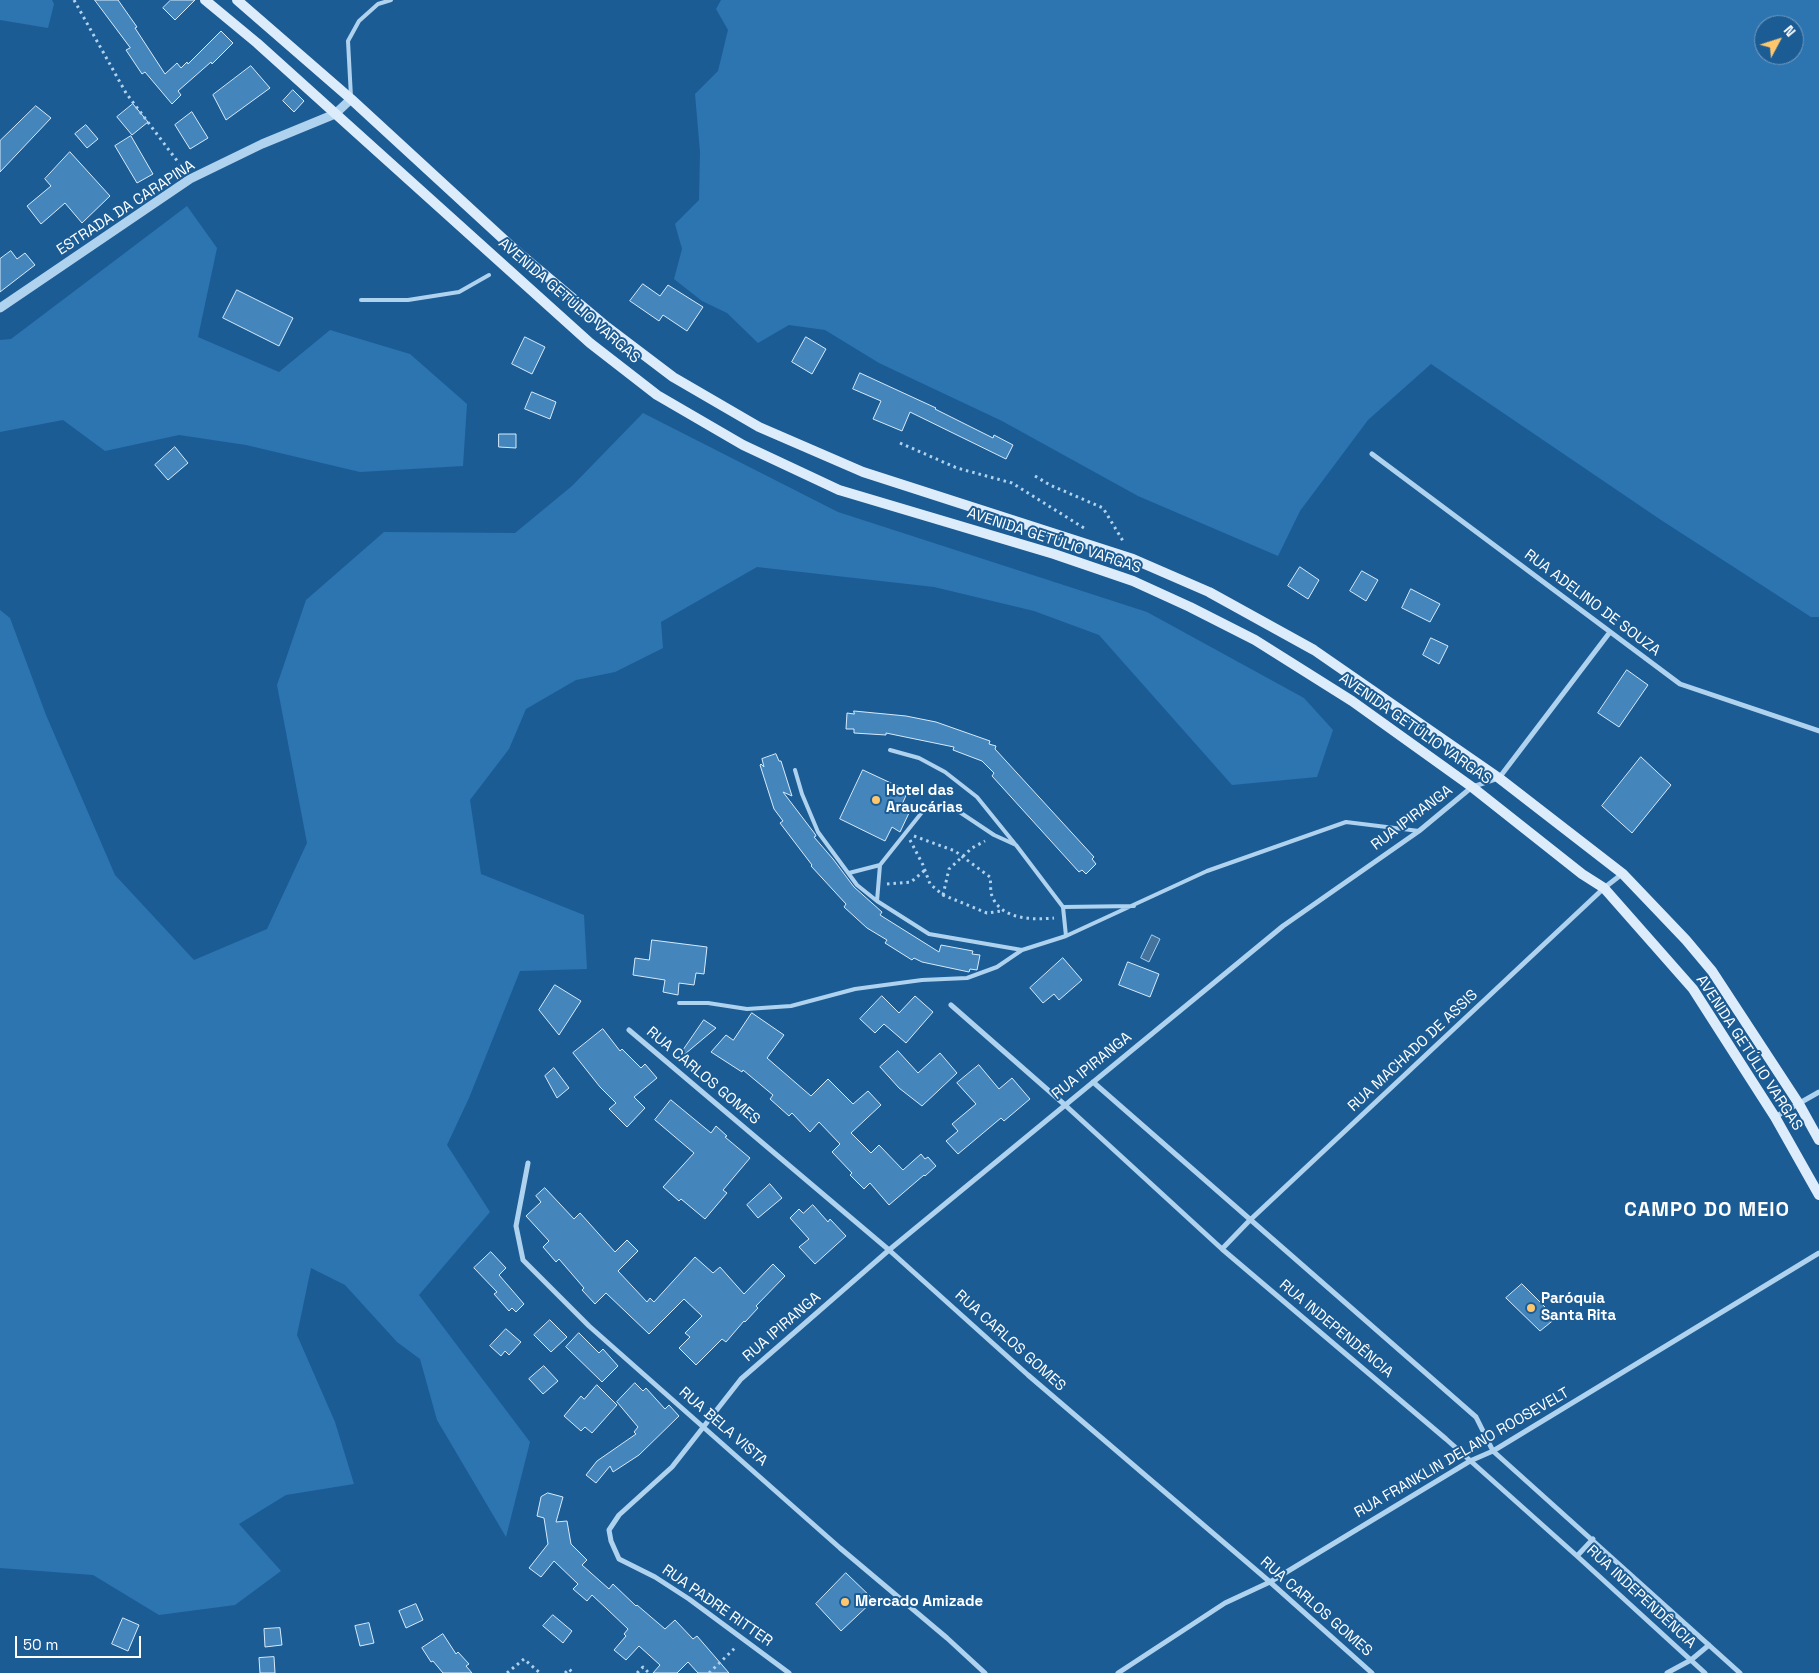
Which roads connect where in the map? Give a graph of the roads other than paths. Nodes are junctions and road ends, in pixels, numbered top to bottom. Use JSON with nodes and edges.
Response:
{"nodes":[{"id":1,"x":205,"y":0,"type":"edge"},
{"id":2,"x":237,"y":0,"type":"edge"},
{"id":3,"x":391,"y":0,"type":"edge"},
{"id":4,"x":351,"y":99,"type":"junction"},
{"id":5,"x":335,"y":114,"type":"junction"},
{"id":6,"x":489,"y":275,"type":"dead end"},
{"id":7,"x":361,"y":300,"type":"dead end"},
{"id":8,"x":0,"y":308,"type":"edge"},
{"id":9,"x":1372,"y":454,"type":"dead end"},
{"id":10,"x":1610,"y":632,"type":"junction"},
{"id":11,"x":1819,"y":731,"type":"edge"},
{"id":12,"x":890,"y":750,"type":"dead end"},
{"id":13,"x":795,"y":770,"type":"dead end"},
{"id":14,"x":1499,"y":778,"type":"junction"},
{"id":15,"x":1472,"y":788,"type":"junction"},
{"id":16,"x":1419,"y":831,"type":"junction"},
{"id":17,"x":1016,"y":845,"type":"junction"},
{"id":18,"x":880,"y":865,"type":"junction"},
{"id":19,"x":849,"y":873,"type":"junction"},
{"id":20,"x":1623,"y":874,"type":"junction"},
{"id":21,"x":1604,"y":888,"type":"junction"},
{"id":22,"x":877,"y":901,"type":"junction"},
{"id":23,"x":1134,"y":906,"type":"junction"},
{"id":24,"x":1063,"y":907,"type":"junction"},
{"id":25,"x":1066,"y":936,"type":"junction"},
{"id":26,"x":1022,"y":950,"type":"junction"},
{"id":27,"x":679,"y":1003,"type":"dead end"},
{"id":28,"x":951,"y":1005,"type":"dead end"},
{"id":29,"x":629,"y":1030,"type":"dead end"},
{"id":30,"x":1093,"y":1082,"type":"junction"},
{"id":31,"x":1819,"y":1092,"type":"edge"},
{"id":32,"x":1799,"y":1104,"type":"junction"},
{"id":33,"x":1065,"y":1105,"type":"junction"},
{"id":34,"x":1774,"y":1117,"type":"junction"},
{"id":35,"x":1819,"y":1140,"type":"edge"},
{"id":36,"x":528,"y":1163,"type":"dead end"},
{"id":37,"x":1819,"y":1195,"type":"edge"},
{"id":38,"x":1249,"y":1221,"type":"junction"},
{"id":39,"x":1222,"y":1249,"type":"junction"},
{"id":40,"x":889,"y":1250,"type":"junction"},
{"id":41,"x":1819,"y":1253,"type":"edge"},
{"id":42,"x":703,"y":1427,"type":"junction"},
{"id":43,"x":1494,"y":1451,"type":"junction"},
{"id":44,"x":1470,"y":1461,"type":"junction"},
{"id":45,"x":1593,"y":1539,"type":"junction"},
{"id":46,"x":611,"y":1542,"type":"joint"},
{"id":47,"x":1577,"y":1556,"type":"junction"},
{"id":48,"x":1270,"y":1582,"type":"junction"},
{"id":49,"x":1709,"y":1645,"type":"junction"},
{"id":50,"x":1691,"y":1660,"type":"junction"},
{"id":51,"x":789,"y":1673,"type":"edge"},
{"id":52,"x":985,"y":1673,"type":"edge"},
{"id":53,"x":1118,"y":1673,"type":"edge"},
{"id":54,"x":1372,"y":1673,"type":"edge"},
{"id":55,"x":1667,"y":1673,"type":"edge"},
{"id":56,"x":1705,"y":1673,"type":"edge"},
{"id":57,"x":1740,"y":1673,"type":"edge"}],
"edges":[{"from":1,"to":5,"type":"main road","name":"AVENIDA GETÚLIO VARGAS"},
{"from":2,"to":4,"type":"main road","name":"AVENIDA GETÚLIO VARGAS"},
{"from":3,"to":4,"type":"lane"},
{"from":4,"to":5,"type":"street","name":"ESTRADA DA CARAPINA"},
{"from":4,"to":14,"type":"main road","name":"AVENIDA GETÚLIO VARGAS"},
{"from":5,"to":8,"type":"street","name":"ESTRADA DA CARAPINA"},
{"from":5,"to":15,"type":"main road","name":"AVENIDA GETÚLIO VARGAS"},
{"from":6,"to":7,"type":"lane"},
{"from":9,"to":10,"type":"street","name":"RUA ADELINO DE SOUZA"},
{"from":10,"to":11,"type":"street","name":"RUA ADELINO DE SOUZA"},
{"from":10,"to":14,"type":"street"},
{"from":12,"to":17,"type":"lane"},
{"from":13,"to":19,"type":"lane"},
{"from":14,"to":15,"type":"street","name":"RUA IPIRANGA"},
{"from":14,"to":20,"type":"main road","name":"AVENIDA GETÚLIO VARGAS"},
{"from":15,"to":16,"type":"street","name":"RUA IPIRANGA"},
{"from":15,"to":21,"type":"main road","name":"AVENIDA GETÚLIO VARGAS"},
{"from":16,"to":23,"type":"lane"},
{"from":16,"to":30,"type":"street","name":"RUA IPIRANGA"},
{"from":17,"to":18,"type":"lane"},
{"from":17,"to":24,"type":"lane"},
{"from":18,"to":19,"type":"lane"},
{"from":18,"to":22,"type":"lane"},
{"from":19,"to":22,"type":"lane"},
{"from":20,"to":21,"type":"street","name":"RUA MACHADO DE ASSIS"},
{"from":20,"to":32,"type":"main road","name":"AVENIDA GETÚLIO VARGAS"},
{"from":21,"to":34,"type":"main road","name":"AVENIDA GETÚLIO VARGAS"},
{"from":21,"to":38,"type":"street","name":"RUA MACHADO DE ASSIS"},
{"from":22,"to":26,"type":"lane"},
{"from":23,"to":24,"type":"lane"},
{"from":23,"to":25,"type":"lane"},
{"from":24,"to":25,"type":"lane"},
{"from":25,"to":26,"type":"lane"},
{"from":26,"to":27,"type":"lane"},
{"from":28,"to":33,"type":"street","name":"RUA INDEPENDÊNCIA"},
{"from":29,"to":40,"type":"street","name":"RUA CARLOS GOMES"},
{"from":30,"to":33,"type":"street","name":"RUA IPIRANGA"},
{"from":30,"to":38,"type":"street","name":"RUA INDEPENDÊNCIA"},
{"from":31,"to":32,"type":"street"},
{"from":32,"to":34,"type":"street"},
{"from":32,"to":35,"type":"main road","name":"AVENIDA GETÚLIO VARGAS"},
{"from":33,"to":39,"type":"street","name":"RUA INDEPENDÊNCIA"},
{"from":33,"to":40,"type":"street","name":"RUA IPIRANGA"},
{"from":34,"to":37,"type":"main road","name":"AVENIDA GETÚLIO VARGAS"},
{"from":36,"to":42,"type":"street","name":"RUA BELA VISTA"},
{"from":38,"to":39,"type":"street","name":"RUA MACHADO DE ASSIS"},
{"from":38,"to":43,"type":"street","name":"RUA INDEPENDÊNCIA"},
{"from":39,"to":44,"type":"street","name":"RUA INDEPENDÊNCIA"},
{"from":40,"to":42,"type":"street","name":"RUA IPIRANGA"},
{"from":40,"to":48,"type":"street","name":"RUA CARLOS GOMES"},
{"from":41,"to":43,"type":"street","name":"RUA FRANKLIN DELANO ROOSEVELT"},
{"from":42,"to":46,"type":"street","name":"RUA IPIRANGA"},
{"from":42,"to":52,"type":"street","name":"RUA BELA VISTA"},
{"from":43,"to":44,"type":"street","name":"RUA FRANKLIN DELANO ROOSEVELT"},
{"from":43,"to":45,"type":"street","name":"RUA INDEPENDÊNCIA"},
{"from":44,"to":47,"type":"street","name":"RUA INDEPENDÊNCIA"},
{"from":44,"to":48,"type":"street","name":"RUA FRANKLIN DELANO ROOSEVELT"},
{"from":45,"to":47,"type":"street"},
{"from":45,"to":49,"type":"street","name":"RUA INDEPENDÊNCIA"},
{"from":46,"to":51,"type":"street","name":"RUA PADRE RITTER"},
{"from":47,"to":50,"type":"street","name":"RUA INDEPENDÊNCIA"},
{"from":48,"to":53,"type":"street","name":"RUA FRANKLIN DELANO ROOSEVELT"},
{"from":48,"to":54,"type":"street","name":"RUA CARLOS GOMES"},
{"from":49,"to":50,"type":"street"},
{"from":49,"to":57,"type":"street","name":"RUA INDEPENDÊNCIA"},
{"from":50,"to":55,"type":"street"},
{"from":50,"to":56,"type":"street","name":"RUA INDEPENDÊNCIA"}]}
